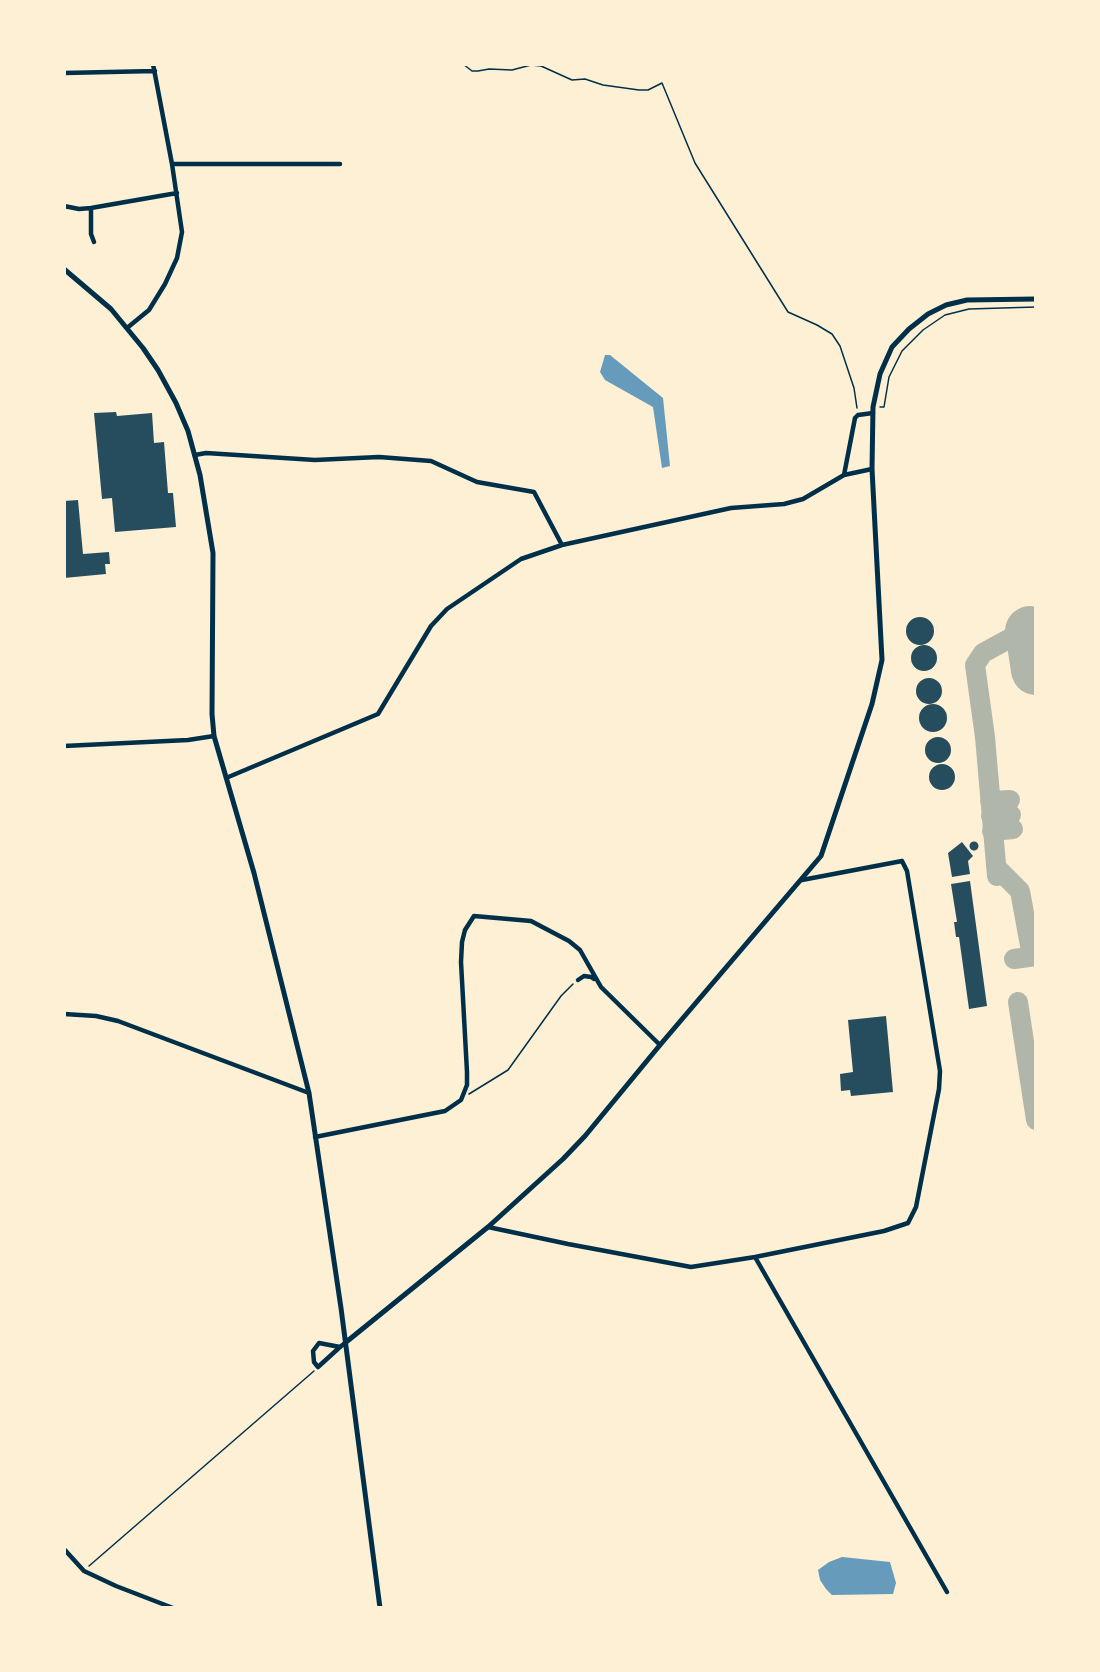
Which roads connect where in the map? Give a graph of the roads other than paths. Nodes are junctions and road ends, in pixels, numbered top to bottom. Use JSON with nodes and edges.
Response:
{"nodes":[{"id":1,"x":154,"y":68,"type":"edge"},
{"id":2,"x":64,"y":73,"type":"edge"},
{"id":3,"x":172,"y":164,"type":"junction"},
{"id":4,"x":340,"y":164,"type":"dead end"},
{"id":5,"x":177,"y":193,"type":"junction"},
{"id":6,"x":64,"y":206,"type":"edge"},
{"id":7,"x":91,"y":208,"type":"junction"},
{"id":8,"x":94,"y":242,"type":"dead end"},
{"id":9,"x":64,"y":269,"type":"edge"},
{"id":10,"x":1035,"y":299,"type":"edge"},
{"id":11,"x":127,"y":328,"type":"junction"},
{"id":12,"x":873,"y":412,"type":"junction"},
{"id":13,"x":195,"y":455,"type":"junction"},
{"id":14,"x":872,"y":469,"type":"junction"},
{"id":15,"x":844,"y":475,"type":"junction"},
{"id":16,"x":562,"y":545,"type":"junction"},
{"id":17,"x":214,"y":736,"type":"junction"},
{"id":18,"x":64,"y":746,"type":"edge"},
{"id":19,"x":226,"y":778,"type":"junction"},
{"id":20,"x":802,"y":880,"type":"junction"},
{"id":21,"x":578,"y":980,"type":"road end"},
{"id":22,"x":596,"y":981,"type":"junction"},
{"id":23,"x":64,"y":1014,"type":"edge"},
{"id":24,"x":660,"y":1045,"type":"junction"},
{"id":25,"x":309,"y":1093,"type":"junction"},
{"id":26,"x":315,"y":1137,"type":"junction"},
{"id":27,"x":488,"y":1227,"type":"junction"},
{"id":28,"x":755,"y":1257,"type":"junction"},
{"id":29,"x":343,"y":1345,"type":"junction"},
{"id":30,"x":64,"y":1549,"type":"edge"},
{"id":31,"x":947,"y":1592,"type":"dead end"},
{"id":32,"x":173,"y":1608,"type":"edge"},
{"id":33,"x":380,"y":1608,"type":"edge"}],
"edges":[{"from":1,"to":2,"type":"street"},
{"from":1,"to":3,"type":"street"},
{"from":3,"to":4,"type":"street"},
{"from":3,"to":5,"type":"street"},
{"from":5,"to":7,"type":"street"},
{"from":5,"to":11,"type":"street"},
{"from":6,"to":7,"type":"street"},
{"from":7,"to":8,"type":"street"},
{"from":9,"to":11,"type":"street"},
{"from":10,"to":12,"type":"street"},
{"from":11,"to":13,"type":"street"},
{"from":12,"to":14,"type":"street"},
{"from":12,"to":15,"type":"street"},
{"from":13,"to":16,"type":"street"},
{"from":13,"to":17,"type":"street"},
{"from":14,"to":15,"type":"street"},
{"from":14,"to":20,"type":"street"},
{"from":15,"to":16,"type":"street"},
{"from":16,"to":19,"type":"street"},
{"from":17,"to":18,"type":"street"},
{"from":17,"to":19,"type":"street"},
{"from":19,"to":25,"type":"street"},
{"from":20,"to":24,"type":"street"},
{"from":20,"to":28,"type":"street"},
{"from":21,"to":22,"type":"street"},
{"from":22,"to":24,"type":"street"},
{"from":22,"to":26,"type":"street"},
{"from":23,"to":25,"type":"street"},
{"from":24,"to":27,"type":"street"},
{"from":25,"to":26,"type":"street"},
{"from":26,"to":29,"type":"street"},
{"from":27,"to":28,"type":"street"},
{"from":27,"to":29,"type":"street"},
{"from":28,"to":31,"type":"street"},
{"from":29,"to":29,"type":"street"},
{"from":29,"to":33,"type":"street"},
{"from":30,"to":32,"type":"street"}]}
